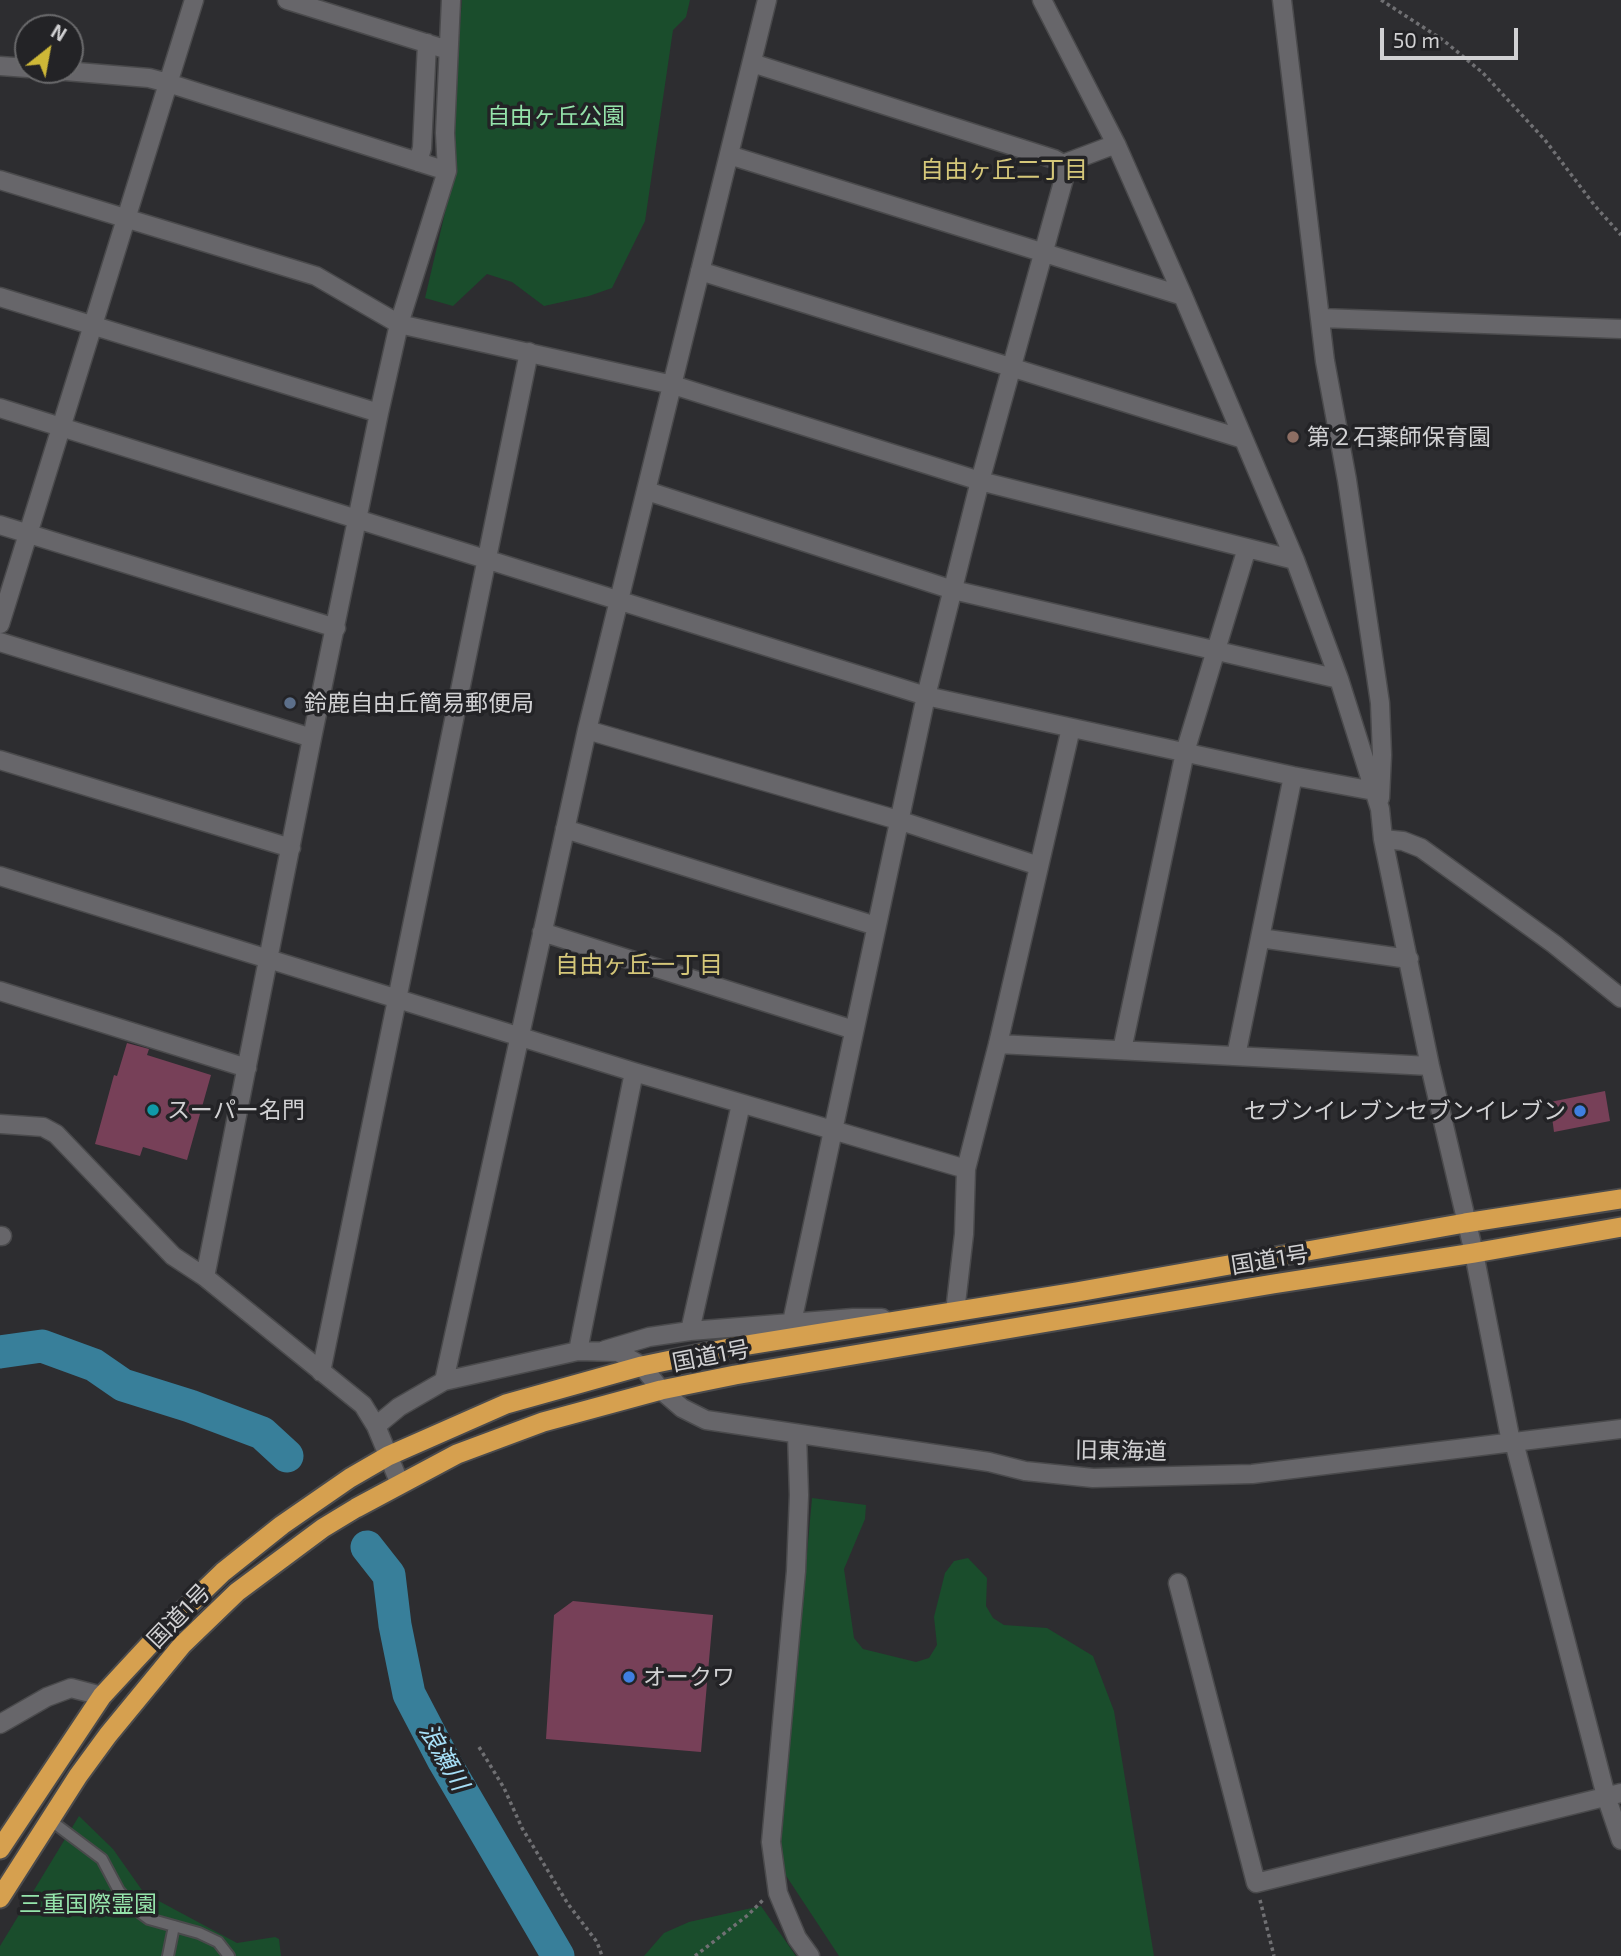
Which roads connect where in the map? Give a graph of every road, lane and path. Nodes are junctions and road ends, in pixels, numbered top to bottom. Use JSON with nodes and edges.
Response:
{"nodes":[{"id":1,"x":194,"y":0,"type":"edge"},
{"id":2,"x":287,"y":0,"type":"edge"},
{"id":3,"x":451,"y":0,"type":"edge"},
{"id":4,"x":767,"y":0,"type":"edge"},
{"id":5,"x":1042,"y":0,"type":"edge"},
{"id":6,"x":1282,"y":0,"type":"edge"},
{"id":7,"x":1381,"y":0,"type":"edge"},
{"id":8,"x":428,"y":43,"type":"junction"},
{"id":9,"x":448,"y":50,"type":"junction"},
{"id":10,"x":752,"y":62,"type":"junction"},
{"id":11,"x":84,"y":73,"type":"edge"},
{"id":12,"x":168,"y":83,"type":"junction"},
{"id":13,"x":1116,"y":144,"type":"junction"},
{"id":14,"x":729,"y":155,"type":"junction"},
{"id":15,"x":418,"y":162,"type":"junction"},
{"id":16,"x":1063,"y":164,"type":"junction"},
{"id":17,"x":447,"y":171,"type":"junction"},
{"id":18,"x":0,"y":180,"type":"edge"},
{"id":19,"x":126,"y":219,"type":"junction"},
{"id":20,"x":1621,"y":235,"type":"edge"},
{"id":21,"x":1043,"y":252,"type":"junction"},
{"id":22,"x":700,"y":271,"type":"junction"},
{"id":23,"x":1183,"y":296,"type":"junction"},
{"id":24,"x":0,"y":297,"type":"edge"},
{"id":25,"x":1321,"y":318,"type":"junction"},
{"id":26,"x":399,"y":324,"type":"junction"},
{"id":27,"x":92,"y":326,"type":"junction"},
{"id":28,"x":1621,"y":329,"type":"edge"},
{"id":29,"x":529,"y":352,"type":"junction"},
{"id":30,"x":1012,"y":368,"type":"junction"},
{"id":31,"x":673,"y":385,"type":"junction"},
{"id":32,"x":0,"y":408,"type":"edge"},
{"id":33,"x":379,"y":413,"type":"junction"},
{"id":34,"x":60,"y":426,"type":"junction"},
{"id":35,"x":1243,"y":439,"type":"junction"},
{"id":36,"x":981,"y":481,"type":"junction"},
{"id":37,"x":647,"y":491,"type":"junction"},
{"id":38,"x":358,"y":520,"type":"junction"},
{"id":39,"x":0,"y":525,"type":"edge"},
{"id":40,"x":29,"y":534,"type":"junction"},
{"id":41,"x":1247,"y":548,"type":"junction"},
{"id":42,"x":485,"y":560,"type":"junction"},
{"id":43,"x":1295,"y":560,"type":"junction"},
{"id":44,"x":953,"y":590,"type":"junction"},
{"id":45,"x":620,"y":600,"type":"junction"},
{"id":46,"x":0,"y":624,"type":"edge"},
{"id":47,"x":336,"y":628,"type":"junction"},
{"id":48,"x":0,"y":642,"type":"edge"},
{"id":49,"x":1216,"y":651,"type":"junction"},
{"id":50,"x":1339,"y":679,"type":"junction"},
{"id":51,"x":926,"y":696,"type":"junction"},
{"id":52,"x":1071,"y":729,"type":"junction"},
{"id":53,"x":587,"y":730,"type":"junction"},
{"id":54,"x":312,"y":738,"type":"junction"},
{"id":55,"x":1185,"y":752,"type":"junction"},
{"id":56,"x":0,"y":760,"type":"edge"},
{"id":57,"x":1293,"y":776,"type":"junction"},
{"id":58,"x":1374,"y":791,"type":"junction"},
{"id":59,"x":1380,"y":809,"type":"junction"},
{"id":60,"x":898,"y":820,"type":"junction"},
{"id":61,"x":565,"y":829,"type":"junction"},
{"id":62,"x":1383,"y":839,"type":"junction"},
{"id":63,"x":291,"y":848,"type":"junction"},
{"id":64,"x":1039,"y":866,"type":"junction"},
{"id":65,"x":0,"y":876,"type":"edge"},
{"id":66,"x":876,"y":926,"type":"junction"},
{"id":67,"x":542,"y":932,"type":"junction"},
{"id":68,"x":1260,"y":938,"type":"junction"},
{"id":69,"x":1409,"y":959,"type":"junction"},
{"id":70,"x":269,"y":960,"type":"junction"},
{"id":71,"x":0,"y":991,"type":"edge"},
{"id":72,"x":1621,"y":998,"type":"edge"},
{"id":73,"x":396,"y":999,"type":"junction"},
{"id":74,"x":854,"y":1030,"type":"junction"},
{"id":75,"x":519,"y":1037,"type":"junction"},
{"id":76,"x":998,"y":1044,"type":"junction"},
{"id":77,"x":1122,"y":1050,"type":"junction"},
{"id":78,"x":1237,"y":1056,"type":"junction"},
{"id":79,"x":1430,"y":1066,"type":"junction"},
{"id":80,"x":247,"y":1068,"type":"junction"},
{"id":81,"x":634,"y":1072,"type":"junction"},
{"id":82,"x":741,"y":1104,"type":"junction"},
{"id":83,"x":0,"y":1124,"type":"edge"},
{"id":84,"x":831,"y":1131,"type":"junction"},
{"id":85,"x":966,"y":1168,"type":"junction"},
{"id":86,"x":1621,"y":1199,"type":"edge"},
{"id":87,"x":1465,"y":1223,"type":"junction"},
{"id":88,"x":1621,"y":1227,"type":"edge"},
{"id":89,"x":1474,"y":1253,"type":"junction"},
{"id":90,"x":205,"y":1277,"type":"junction"},
{"id":91,"x":955,"y":1312,"type":"junction"},
{"id":92,"x":910,"y":1318,"type":"junction"},
{"id":93,"x":792,"y":1322,"type":"junction"},
{"id":94,"x":690,"y":1331,"type":"junction"},
{"id":95,"x":578,"y":1351,"type":"junction"},
{"id":96,"x":601,"y":1351,"type":"junction"},
{"id":97,"x":642,"y":1366,"type":"junction"},
{"id":98,"x":321,"y":1372,"type":"junction"},
{"id":99,"x":444,"y":1381,"type":"junction"},
{"id":100,"x":661,"y":1390,"type":"junction"},
{"id":101,"x":376,"y":1426,"type":"junction"},
{"id":102,"x":1621,"y":1429,"type":"edge"},
{"id":103,"x":797,"y":1434,"type":"junction"},
{"id":104,"x":1513,"y":1442,"type":"junction"},
{"id":105,"x":388,"y":1456,"type":"junction"},
{"id":106,"x":400,"y":1485,"type":"junction"},
{"id":107,"x":1178,"y":1583,"type":"dead end"},
{"id":108,"x":102,"y":1696,"type":"junction"},
{"id":109,"x":0,"y":1724,"type":"edge"},
{"id":110,"x":479,"y":1747,"type":"dead end"},
{"id":111,"x":1614,"y":1794,"type":"edge"},
{"id":112,"x":50,"y":1820,"type":"junction"},
{"id":113,"x":1621,"y":1840,"type":"edge"},
{"id":114,"x":0,"y":1849,"type":"edge"},
{"id":115,"x":1256,"y":1883,"type":"junction"},
{"id":116,"x":776,"y":1886,"type":"junction"},
{"id":117,"x":0,"y":1898,"type":"edge"},
{"id":118,"x":174,"y":1926,"type":"junction"},
{"id":119,"x":168,"y":1956,"type":"edge"},
{"id":120,"x":229,"y":1956,"type":"edge"},
{"id":121,"x":602,"y":1956,"type":"edge"},
{"id":122,"x":695,"y":1956,"type":"edge"},
{"id":123,"x":810,"y":1956,"type":"edge"},
{"id":124,"x":1274,"y":1956,"type":"edge"}],
"edges":[{"from":1,"to":12,"type":"street"},
{"from":2,"to":8,"type":"street"},
{"from":3,"to":9,"type":"street"},
{"from":4,"to":10,"type":"street"},
{"from":5,"to":13,"type":"street"},
{"from":6,"to":25,"type":"street"},
{"from":7,"to":20,"type":"path"},
{"from":8,"to":9,"type":"street"},
{"from":8,"to":15,"type":"street"},
{"from":9,"to":17,"type":"street"},
{"from":10,"to":14,"type":"street"},
{"from":10,"to":16,"type":"street"},
{"from":11,"to":12,"type":"street"},
{"from":12,"to":15,"type":"street"},
{"from":12,"to":19,"type":"street"},
{"from":13,"to":16,"type":"street"},
{"from":13,"to":23,"type":"street"},
{"from":14,"to":21,"type":"street"},
{"from":14,"to":22,"type":"street"},
{"from":15,"to":17,"type":"street"},
{"from":16,"to":21,"type":"street"},
{"from":17,"to":26,"type":"street"},
{"from":18,"to":19,"type":"street"},
{"from":19,"to":26,"type":"street"},
{"from":19,"to":27,"type":"street"},
{"from":21,"to":23,"type":"street"},
{"from":21,"to":30,"type":"street"},
{"from":22,"to":30,"type":"street"},
{"from":22,"to":31,"type":"street"},
{"from":23,"to":35,"type":"street"},
{"from":24,"to":27,"type":"street"},
{"from":25,"to":28,"type":"street"},
{"from":25,"to":59,"type":"street"},
{"from":26,"to":29,"type":"street"},
{"from":26,"to":33,"type":"street"},
{"from":27,"to":33,"type":"street"},
{"from":27,"to":34,"type":"street"},
{"from":29,"to":31,"type":"street"},
{"from":29,"to":42,"type":"street"},
{"from":30,"to":35,"type":"street"},
{"from":30,"to":36,"type":"street"},
{"from":31,"to":36,"type":"street"},
{"from":31,"to":37,"type":"street"},
{"from":32,"to":34,"type":"street"},
{"from":33,"to":38,"type":"street"},
{"from":34,"to":38,"type":"street"},
{"from":34,"to":40,"type":"street"},
{"from":35,"to":43,"type":"street"},
{"from":36,"to":41,"type":"street"},
{"from":36,"to":44,"type":"street"},
{"from":37,"to":44,"type":"street"},
{"from":37,"to":45,"type":"street"},
{"from":38,"to":42,"type":"street"},
{"from":38,"to":47,"type":"street"},
{"from":39,"to":40,"type":"street"},
{"from":40,"to":46,"type":"street"},
{"from":40,"to":47,"type":"street"},
{"from":41,"to":43,"type":"street"},
{"from":41,"to":49,"type":"street"},
{"from":42,"to":45,"type":"street"},
{"from":42,"to":73,"type":"street"},
{"from":43,"to":50,"type":"street"},
{"from":44,"to":49,"type":"street"},
{"from":44,"to":51,"type":"street"},
{"from":45,"to":51,"type":"street"},
{"from":45,"to":53,"type":"street"},
{"from":47,"to":54,"type":"street"},
{"from":48,"to":54,"type":"street"},
{"from":49,"to":50,"type":"street"},
{"from":49,"to":55,"type":"street"},
{"from":50,"to":58,"type":"street"},
{"from":51,"to":52,"type":"street"},
{"from":51,"to":60,"type":"street"},
{"from":52,"to":55,"type":"street"},
{"from":52,"to":64,"type":"street"},
{"from":53,"to":60,"type":"street"},
{"from":53,"to":61,"type":"street"},
{"from":54,"to":63,"type":"street"},
{"from":55,"to":57,"type":"street"},
{"from":55,"to":77,"type":"street"},
{"from":56,"to":63,"type":"street"},
{"from":57,"to":58,"type":"street"},
{"from":57,"to":68,"type":"street"},
{"from":58,"to":59,"type":"street"},
{"from":59,"to":62,"type":"street"},
{"from":60,"to":64,"type":"street"},
{"from":60,"to":66,"type":"street"},
{"from":61,"to":66,"type":"street"},
{"from":61,"to":67,"type":"street"},
{"from":62,"to":69,"type":"street"},
{"from":62,"to":72,"type":"street"},
{"from":63,"to":70,"type":"street"},
{"from":64,"to":76,"type":"street"},
{"from":65,"to":70,"type":"street"},
{"from":66,"to":74,"type":"street"},
{"from":67,"to":74,"type":"street"},
{"from":67,"to":75,"type":"street"},
{"from":68,"to":69,"type":"street"},
{"from":68,"to":78,"type":"street"},
{"from":69,"to":79,"type":"street"},
{"from":70,"to":73,"type":"street"},
{"from":70,"to":80,"type":"street"},
{"from":71,"to":80,"type":"street"},
{"from":73,"to":75,"type":"street"},
{"from":73,"to":98,"type":"street"},
{"from":74,"to":84,"type":"street"},
{"from":75,"to":81,"type":"street"},
{"from":75,"to":99,"type":"street"},
{"from":76,"to":77,"type":"street"},
{"from":76,"to":85,"type":"street"},
{"from":77,"to":78,"type":"street"},
{"from":78,"to":79,"type":"street"},
{"from":79,"to":87,"type":"street"},
{"from":80,"to":90,"type":"street"},
{"from":81,"to":82,"type":"street"},
{"from":81,"to":95,"type":"street"},
{"from":82,"to":84,"type":"street"},
{"from":82,"to":94,"type":"street"},
{"from":83,"to":90,"type":"street"},
{"from":84,"to":85,"type":"street"},
{"from":84,"to":93,"type":"street"},
{"from":85,"to":91,"type":"street"},
{"from":86,"to":87,"type":"highway","name":"国道1号"},
{"from":87,"to":89,"type":"street"},
{"from":87,"to":91,"type":"highway","name":"国道1号"},
{"from":88,"to":89,"type":"highway","name":"国道1号"},
{"from":89,"to":100,"type":"highway","name":"国道1号"},
{"from":89,"to":104,"type":"street"},
{"from":90,"to":98,"type":"street"},
{"from":91,"to":92,"type":"highway","name":"国道1号"},
{"from":92,"to":93,"type":"street"},
{"from":92,"to":97,"type":"highway","name":"国道1号"},
{"from":93,"to":94,"type":"street"},
{"from":94,"to":96,"type":"street"},
{"from":95,"to":96,"type":"street"},
{"from":95,"to":99,"type":"street"},
{"from":96,"to":97,"type":"street"},
{"from":97,"to":100,"type":"street","name":"旧東海道"},
{"from":97,"to":105,"type":"highway","name":"国道1号"},
{"from":98,"to":101,"type":"street"},
{"from":99,"to":101,"type":"street"},
{"from":100,"to":103,"type":"street","name":"旧東海道"},
{"from":100,"to":106,"type":"highway","name":"国道1号"},
{"from":101,"to":105,"type":"street"},
{"from":102,"to":104,"type":"street","name":"旧東海道"},
{"from":103,"to":104,"type":"street","name":"旧東海道"},
{"from":103,"to":116,"type":"street"},
{"from":104,"to":111,"type":"street"},
{"from":105,"to":106,"type":"street"},
{"from":105,"to":108,"type":"highway","name":"国道1号"},
{"from":106,"to":112,"type":"highway","name":"国道1号"},
{"from":107,"to":115,"type":"street"},
{"from":108,"to":109,"type":"street"},
{"from":108,"to":114,"type":"highway","name":"国道1号"},
{"from":110,"to":121,"type":"path"},
{"from":111,"to":113,"type":"street"},
{"from":111,"to":115,"type":"street"},
{"from":112,"to":117,"type":"highway","name":"国道1号"},
{"from":112,"to":118,"type":"lane"},
{"from":115,"to":124,"type":"path"},
{"from":116,"to":122,"type":"path"},
{"from":116,"to":123,"type":"street"},
{"from":118,"to":119,"type":"lane"},
{"from":118,"to":120,"type":"lane"}]}
